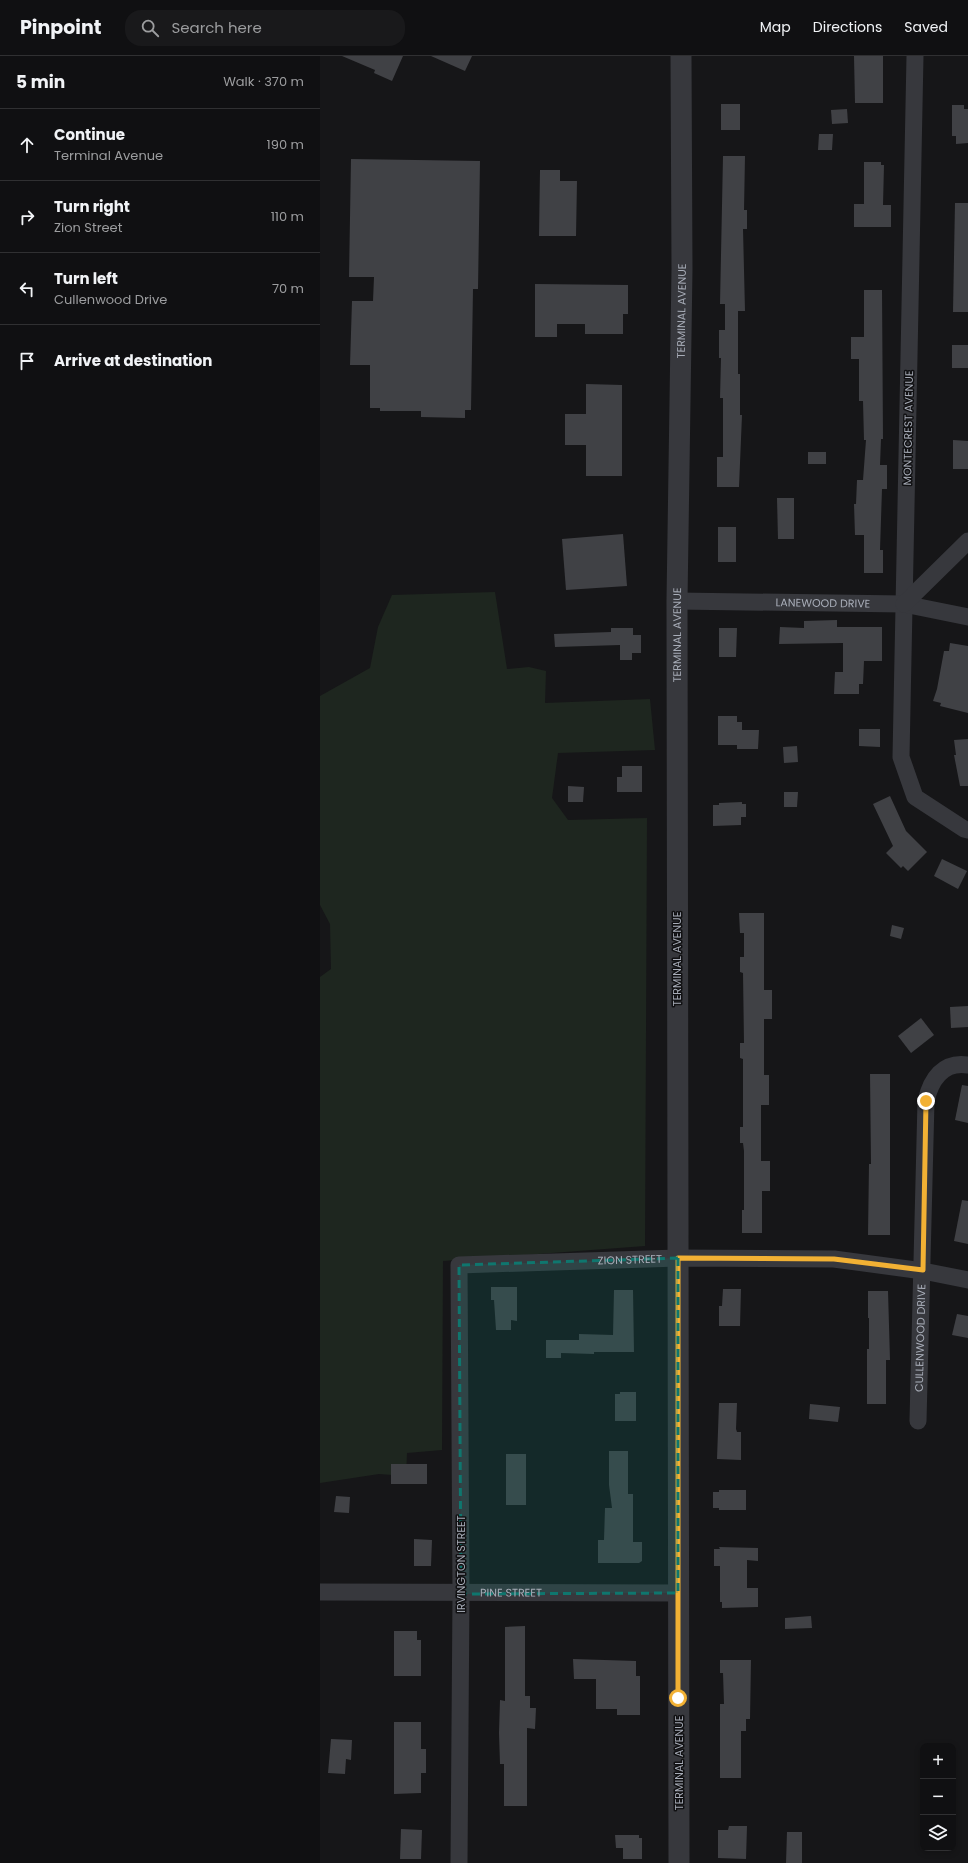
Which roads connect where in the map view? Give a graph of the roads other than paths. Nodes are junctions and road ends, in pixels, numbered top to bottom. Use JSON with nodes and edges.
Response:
{"nodes":[{"id":1,"x":680,"y":56,"type":"edge"},
{"id":2,"x":916,"y":56,"type":"edge"},
{"id":3,"x":968,"y":541,"type":"edge"},
{"id":4,"x":677,"y":600,"type":"junction"},
{"id":5,"x":904,"y":604,"type":"junction"},
{"id":6,"x":968,"y":617,"type":"edge"},
{"id":7,"x":968,"y":830,"type":"edge"},
{"id":8,"x":968,"y":1065,"type":"edge"},
{"id":9,"x":678,"y":1258,"type":"junction"},
{"id":10,"x":459,"y":1265,"type":"joint"},
{"id":11,"x":923,"y":1270,"type":"junction"},
{"id":12,"x":968,"y":1280,"type":"edge"},
{"id":13,"x":918,"y":1422,"type":"dead end"},
{"id":14,"x":320,"y":1592,"type":"edge"},
{"id":15,"x":678,"y":1593,"type":"junction"},
{"id":16,"x":462,"y":1594,"type":"junction"},
{"id":17,"x":459,"y":1863,"type":"edge"},
{"id":18,"x":679,"y":1863,"type":"edge"}],
"edges":[{"from":1,"to":4,"type":"street","name":"TERMINAL AVENUE"},
{"from":2,"to":5,"type":"street","name":"MONTECREST AVENUE"},
{"from":3,"to":5,"type":"street"},
{"from":4,"to":5,"type":"street","name":"LANEWOOD DRIVE"},
{"from":4,"to":9,"type":"street","name":"TERMINAL AVENUE"},
{"from":5,"to":6,"type":"street","name":"LANEWOOD DRIVE"},
{"from":5,"to":7,"type":"street","name":"MONTECREST AVENUE"},
{"from":8,"to":11,"type":"street","name":"CULLENWOOD DRIVE"},
{"from":9,"to":10,"type":"street","name":"ZION STREET"},
{"from":9,"to":11,"type":"street","name":"ZION STREET"},
{"from":9,"to":15,"type":"street","name":"TERMINAL AVENUE"},
{"from":10,"to":16,"type":"street","name":"IRVINGTON STREET"},
{"from":11,"to":12,"type":"street","name":"ZION STREET"},
{"from":11,"to":13,"type":"street","name":"CULLENWOOD DRIVE"},
{"from":14,"to":16,"type":"street","name":"PINE STREET"},
{"from":15,"to":16,"type":"street","name":"PINE STREET"},
{"from":15,"to":18,"type":"street","name":"TERMINAL AVENUE"},
{"from":16,"to":17,"type":"street","name":"IRVINGTON STREET"}]}
